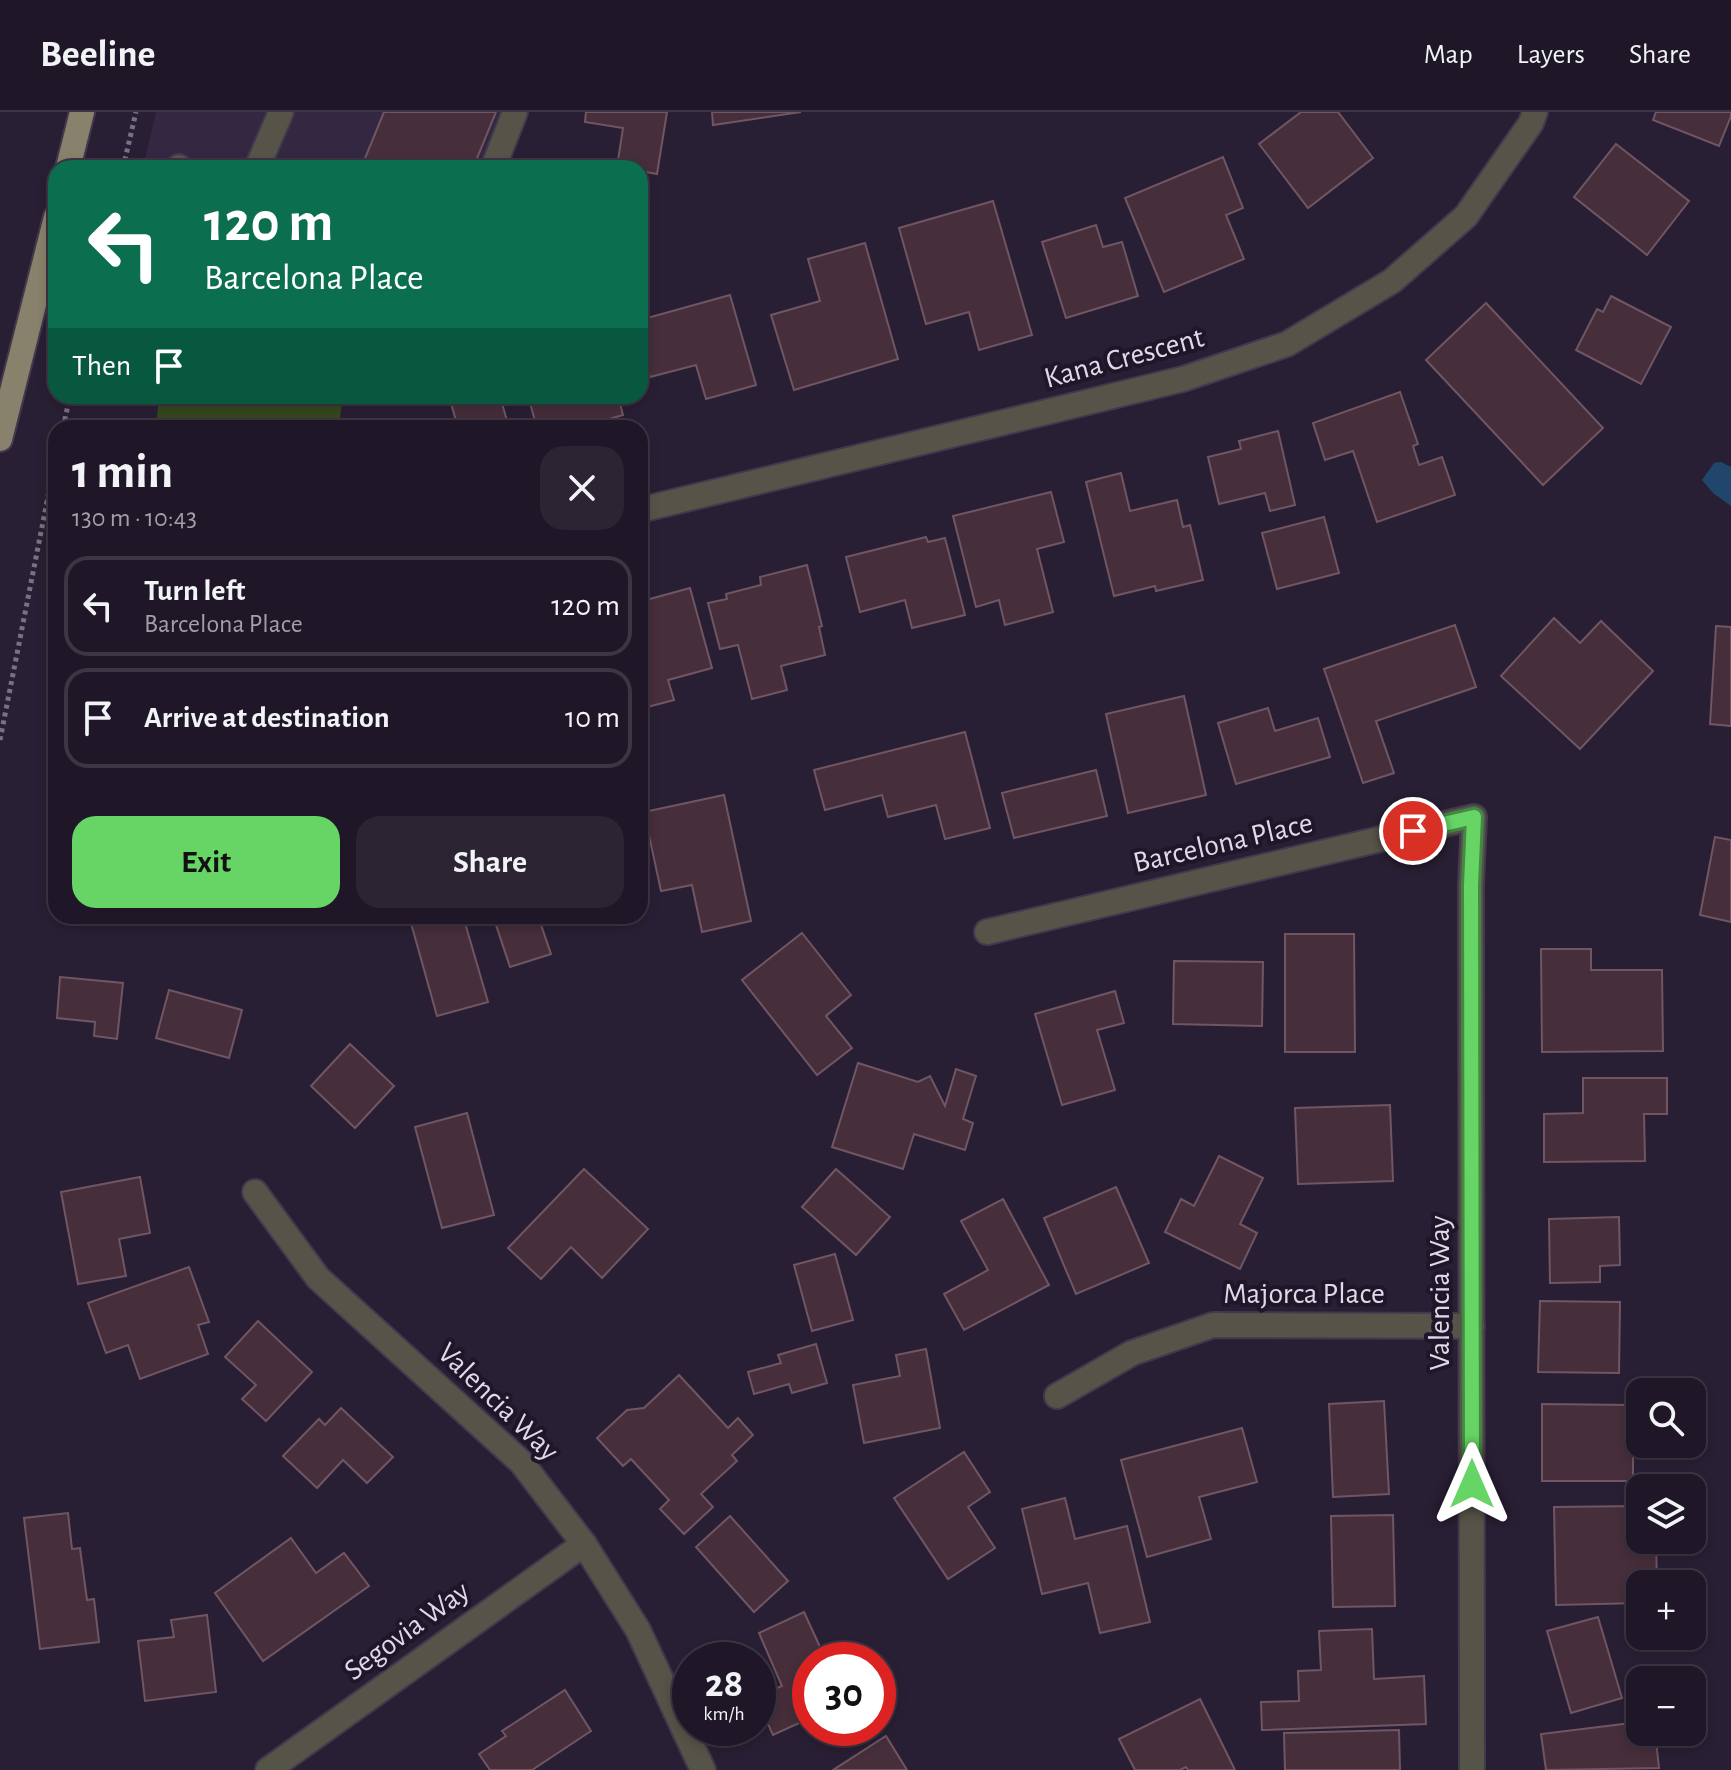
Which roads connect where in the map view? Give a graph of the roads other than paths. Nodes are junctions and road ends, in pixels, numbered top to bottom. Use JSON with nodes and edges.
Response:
{"nodes":[{"id":1,"x":82,"y":112,"type":"edge"},
{"id":2,"x":281,"y":112,"type":"edge"},
{"id":3,"x":515,"y":112,"type":"edge"},
{"id":4,"x":1535,"y":112,"type":"edge"},
{"id":5,"x":70,"y":160,"type":"edge"},
{"id":6,"x":260,"y":160,"type":"edge"},
{"id":7,"x":496,"y":160,"type":"edge"},
{"id":8,"x":48,"y":249,"type":"edge"},
{"id":9,"x":0,"y":439,"type":"edge"},
{"id":10,"x":648,"y":508,"type":"edge"},
{"id":11,"x":1474,"y":817,"type":"joint"},
{"id":12,"x":987,"y":932,"type":"dead end"},
{"id":13,"x":255,"y":1192,"type":"dead end"},
{"id":14,"x":1472,"y":1326,"type":"junction"},
{"id":15,"x":1057,"y":1396,"type":"dead end"},
{"id":16,"x":584,"y":1544,"type":"junction"},
{"id":17,"x":268,"y":1770,"type":"edge"},
{"id":18,"x":703,"y":1770,"type":"edge"},
{"id":19,"x":1472,"y":1770,"type":"edge"}],
"edges":[{"from":1,"to":5,"type":"main road"},
{"from":2,"to":6,"type":"street"},
{"from":3,"to":7,"type":"street"},
{"from":4,"to":10,"type":"street","name":"Kana Crescent"},
{"from":8,"to":9,"type":"main road"},
{"from":11,"to":12,"type":"street","name":"Barcelona Place"},
{"from":11,"to":14,"type":"street","name":"Valencia Way"},
{"from":13,"to":16,"type":"street","name":"Valencia Way"},
{"from":14,"to":15,"type":"street","name":"Majorca Place"},
{"from":14,"to":19,"type":"street","name":"Valencia Way"},
{"from":16,"to":17,"type":"street","name":"Segovia Way"},
{"from":16,"to":18,"type":"street","name":"Valencia Way"}]}
